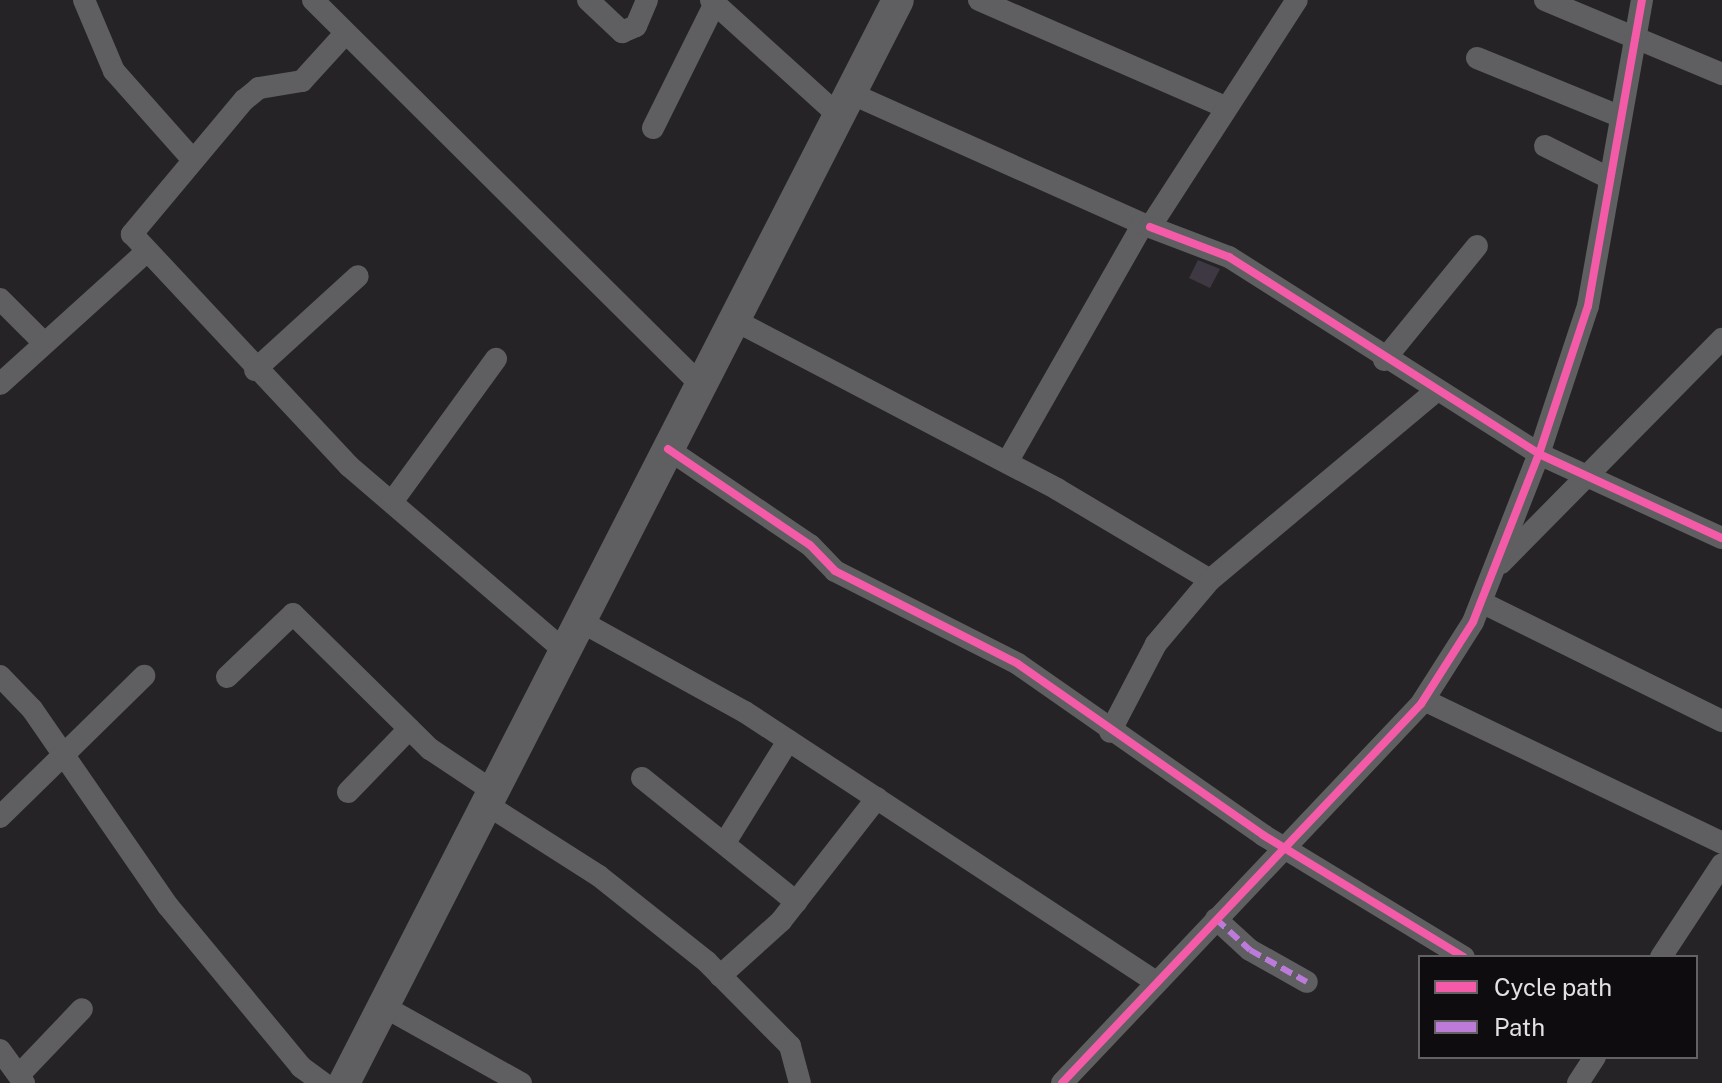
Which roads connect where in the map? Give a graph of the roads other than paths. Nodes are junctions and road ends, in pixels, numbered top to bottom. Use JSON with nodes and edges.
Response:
{"nodes":[{"id":1,"x":84,"y":0,"type":"edge"},
{"id":2,"x":313,"y":0,"type":"edge"},
{"id":3,"x":588,"y":0,"type":"edge"},
{"id":4,"x":647,"y":0,"type":"edge"},
{"id":5,"x":898,"y":0,"type":"edge"},
{"id":6,"x":979,"y":0,"type":"edge"},
{"id":7,"x":1297,"y":0,"type":"edge"},
{"id":8,"x":1545,"y":0,"type":"edge"},
{"id":9,"x":1642,"y":0,"type":"edge"},
{"id":10,"x":713,"y":2,"type":"edge"},
{"id":11,"x":343,"y":36,"type":"junction"},
{"id":12,"x":1639,"y":40,"type":"junction"},
{"id":13,"x":1477,"y":58,"type":"dead end"},
{"id":14,"x":1722,"y":74,"type":"edge"},
{"id":15,"x":844,"y":105,"type":"junction"},
{"id":16,"x":1225,"y":107,"type":"junction"},
{"id":17,"x":1619,"y":116,"type":"junction"},
{"id":18,"x":653,"y":128,"type":"dead end"},
{"id":19,"x":1545,"y":146,"type":"dead end"},
{"id":20,"x":192,"y":159,"type":"junction"},
{"id":21,"x":1609,"y":178,"type":"junction"},
{"id":22,"x":1147,"y":226,"type":"junction"},
{"id":23,"x":1477,"y":246,"type":"dead end"},
{"id":24,"x":146,"y":252,"type":"junction"},
{"id":25,"x":358,"y":276,"type":"dead end"},
{"id":26,"x":0,"y":299,"type":"edge"},
{"id":27,"x":734,"y":320,"type":"junction"},
{"id":28,"x":1722,"y":339,"type":"edge"},
{"id":29,"x":44,"y":343,"type":"junction"},
{"id":30,"x":496,"y":359,"type":"dead end"},
{"id":31,"x":1384,"y":360,"type":"junction"},
{"id":32,"x":255,"y":370,"type":"junction"},
{"id":33,"x":0,"y":384,"type":"edge"},
{"id":34,"x":701,"y":385,"type":"junction"},
{"id":35,"x":1435,"y":392,"type":"junction"},
{"id":36,"x":668,"y":449,"type":"junction"},
{"id":37,"x":1539,"y":454,"type":"junction"},
{"id":38,"x":1007,"y":462,"type":"junction"},
{"id":39,"x":1593,"y":478,"type":"junction"},
{"id":40,"x":392,"y":502,"type":"junction"},
{"id":41,"x":1722,"y":538,"type":"edge"},
{"id":42,"x":1496,"y":567,"type":"junction"},
{"id":43,"x":1210,"y":580,"type":"junction"},
{"id":44,"x":1481,"y":602,"type":"junction"},
{"id":45,"x":580,"y":621,"type":"junction"},
{"id":46,"x":565,"y":651,"type":"junction"},
{"id":47,"x":0,"y":676,"type":"edge"},
{"id":48,"x":144,"y":676,"type":"dead end"},
{"id":49,"x":227,"y":677,"type":"dead end"},
{"id":50,"x":1424,"y":700,"type":"junction"},
{"id":51,"x":1722,"y":721,"type":"edge"},
{"id":52,"x":409,"y":729,"type":"junction"},
{"id":53,"x":1110,"y":732,"type":"junction"},
{"id":54,"x":788,"y":741,"type":"junction"},
{"id":55,"x":64,"y":755,"type":"junction"},
{"id":56,"x":642,"y":778,"type":"dead end"},
{"id":57,"x":348,"y":792,"type":"dead end"},
{"id":58,"x":490,"y":797,"type":"junction"},
{"id":59,"x":877,"y":798,"type":"junction"},
{"id":60,"x":0,"y":817,"type":"edge"},
{"id":61,"x":726,"y":841,"type":"junction"},
{"id":62,"x":1722,"y":843,"type":"edge"},
{"id":63,"x":1285,"y":848,"type":"junction"},
{"id":64,"x":1722,"y":864,"type":"edge"},
{"id":65,"x":796,"y":902,"type":"junction"},
{"id":66,"x":1216,"y":919,"type":"junction"},
{"id":67,"x":1461,"y":955,"type":"edge"},
{"id":68,"x":1662,"y":955,"type":"edge"},
{"id":69,"x":720,"y":976,"type":"junction"},
{"id":70,"x":1156,"y":982,"type":"junction"},
{"id":71,"x":1307,"y":982,"type":"dead end"},
{"id":72,"x":383,"y":1006,"type":"junction"},
{"id":73,"x":82,"y":1009,"type":"dead end"},
{"id":74,"x":0,"y":1050,"type":"edge"},
{"id":75,"x":1594,"y":1059,"type":"edge"},
{"id":76,"x":22,"y":1079,"type":"edge"},
{"id":77,"x":323,"y":1083,"type":"edge"},
{"id":78,"x":344,"y":1083,"type":"edge"},
{"id":79,"x":521,"y":1083,"type":"edge"},
{"id":80,"x":800,"y":1083,"type":"edge"},
{"id":81,"x":1062,"y":1083,"type":"edge"},
{"id":82,"x":1578,"y":1083,"type":"edge"}],
"edges":[{"from":1,"to":20,"type":"street"},
{"from":2,"to":11,"type":"street"},
{"from":3,"to":4,"type":"street"},
{"from":5,"to":15,"type":"main road"},
{"from":6,"to":16,"type":"street"},
{"from":7,"to":16,"type":"street"},
{"from":8,"to":12,"type":"street"},
{"from":9,"to":12,"type":"street"},
{"from":10,"to":15,"type":"street"},
{"from":10,"to":18,"type":"street"},
{"from":11,"to":20,"type":"street"},
{"from":11,"to":34,"type":"street"},
{"from":12,"to":14,"type":"street"},
{"from":12,"to":17,"type":"street"},
{"from":13,"to":17,"type":"street"},
{"from":15,"to":22,"type":"street"},
{"from":15,"to":27,"type":"main road"},
{"from":16,"to":22,"type":"street"},
{"from":17,"to":21,"type":"street"},
{"from":19,"to":21,"type":"street"},
{"from":20,"to":24,"type":"street"},
{"from":21,"to":37,"type":"street"},
{"from":22,"to":31,"type":"street"},
{"from":22,"to":38,"type":"street"},
{"from":23,"to":31,"type":"street"},
{"from":24,"to":29,"type":"street"},
{"from":24,"to":32,"type":"street"},
{"from":25,"to":32,"type":"street"},
{"from":26,"to":29,"type":"street"},
{"from":27,"to":34,"type":"main road"},
{"from":27,"to":38,"type":"street"},
{"from":28,"to":39,"type":"street"},
{"from":29,"to":33,"type":"street"},
{"from":30,"to":40,"type":"street"},
{"from":31,"to":35,"type":"street"},
{"from":32,"to":40,"type":"street"},
{"from":34,"to":36,"type":"main road"},
{"from":35,"to":37,"type":"street"},
{"from":35,"to":43,"type":"street"},
{"from":36,"to":45,"type":"main road"},
{"from":36,"to":53,"type":"street"},
{"from":37,"to":39,"type":"street"},
{"from":37,"to":42,"type":"street"},
{"from":38,"to":43,"type":"street"},
{"from":39,"to":41,"type":"street"},
{"from":39,"to":42,"type":"street"},
{"from":40,"to":46,"type":"street"},
{"from":42,"to":44,"type":"street"},
{"from":43,"to":53,"type":"street"},
{"from":44,"to":50,"type":"street"},
{"from":44,"to":51,"type":"street"},
{"from":45,"to":46,"type":"main road"},
{"from":45,"to":54,"type":"street"},
{"from":46,"to":58,"type":"main road"},
{"from":47,"to":55,"type":"street"},
{"from":48,"to":55,"type":"street"},
{"from":49,"to":52,"type":"street"},
{"from":50,"to":62,"type":"street"},
{"from":50,"to":63,"type":"street"},
{"from":52,"to":57,"type":"street"},
{"from":52,"to":58,"type":"street"},
{"from":53,"to":63,"type":"street"},
{"from":54,"to":59,"type":"street"},
{"from":54,"to":61,"type":"street"},
{"from":55,"to":60,"type":"street"},
{"from":55,"to":77,"type":"street"},
{"from":56,"to":61,"type":"street"},
{"from":58,"to":69,"type":"street"},
{"from":58,"to":72,"type":"main road"},
{"from":59,"to":65,"type":"street"},
{"from":59,"to":70,"type":"street"},
{"from":61,"to":65,"type":"street"},
{"from":63,"to":66,"type":"street"},
{"from":63,"to":67,"type":"street"},
{"from":64,"to":68,"type":"street"},
{"from":65,"to":69,"type":"street"},
{"from":66,"to":70,"type":"street"},
{"from":66,"to":71,"type":"street"},
{"from":69,"to":80,"type":"street"},
{"from":70,"to":81,"type":"street"},
{"from":72,"to":78,"type":"main road"},
{"from":72,"to":79,"type":"street"},
{"from":73,"to":76,"type":"street"},
{"from":74,"to":76,"type":"street"},
{"from":75,"to":82,"type":"street"}]}
